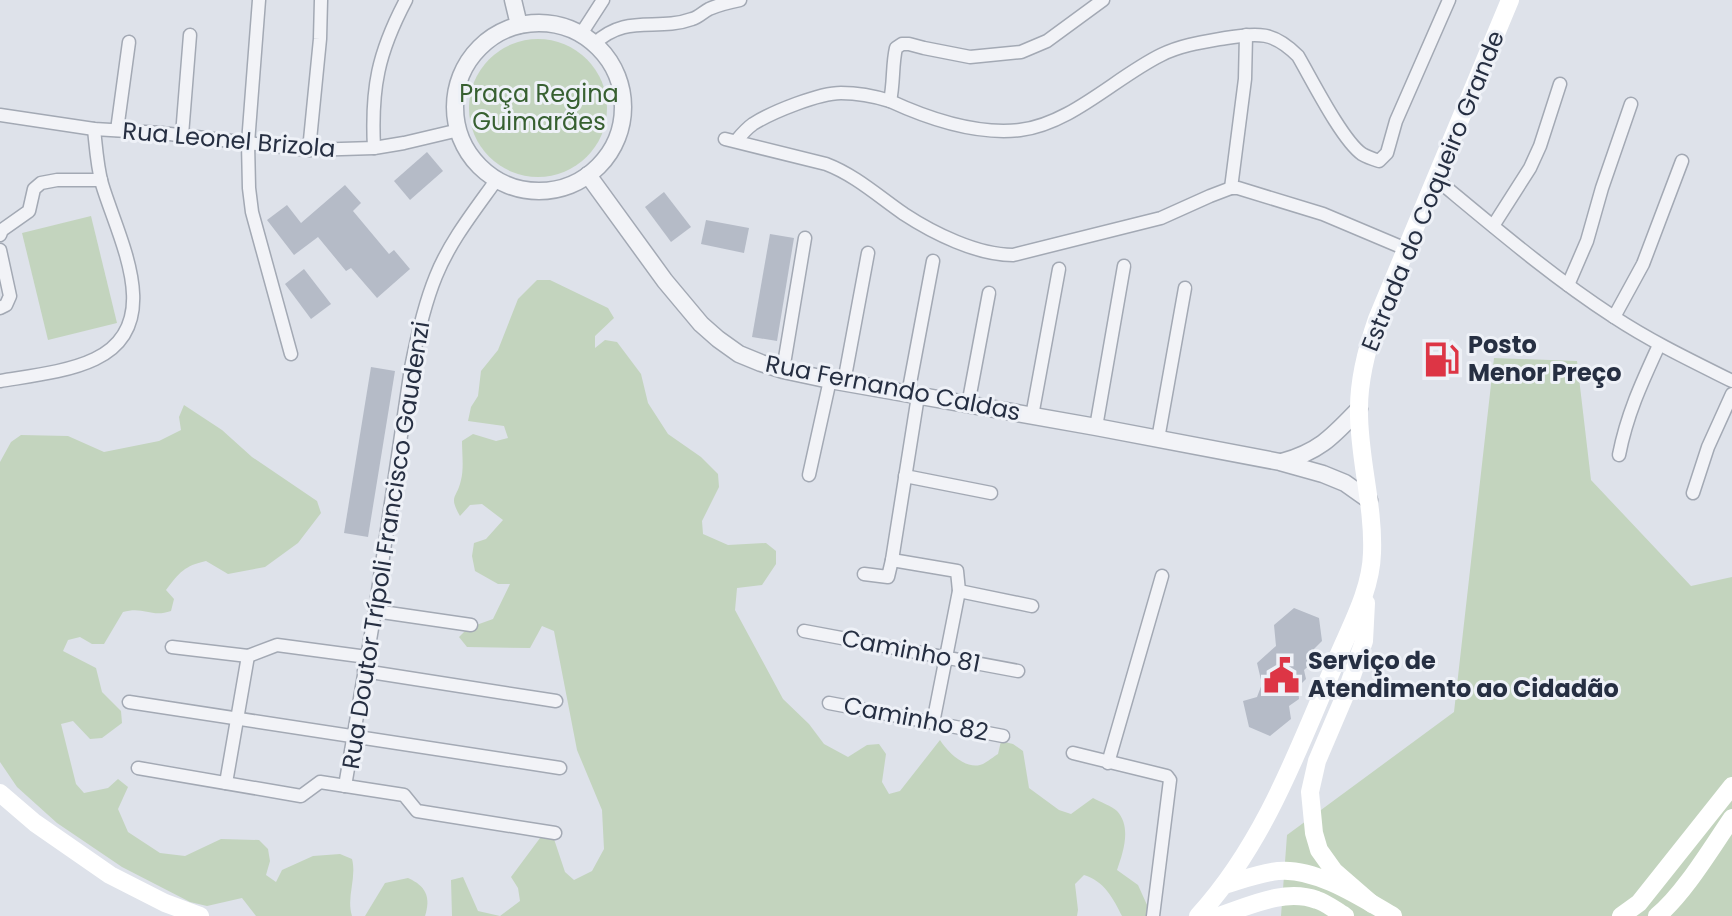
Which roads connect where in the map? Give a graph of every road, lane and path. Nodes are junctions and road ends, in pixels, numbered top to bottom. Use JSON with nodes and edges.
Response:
{"nodes":[{"id":1,"x":259,"y":0,"type":"edge"},
{"id":2,"x":321,"y":0,"type":"edge"},
{"id":3,"x":406,"y":0,"type":"edge"},
{"id":4,"x":513,"y":0,"type":"edge"},
{"id":5,"x":603,"y":0,"type":"edge"},
{"id":6,"x":740,"y":0,"type":"edge"},
{"id":7,"x":1103,"y":0,"type":"edge"},
{"id":8,"x":1449,"y":0,"type":"edge"},
{"id":9,"x":1510,"y":0,"type":"edge"},
{"id":10,"x":519,"y":25,"type":"junction"},
{"id":11,"x":190,"y":35,"type":"dead end"},
{"id":12,"x":1246,"y":35,"type":"junction"},
{"id":13,"x":588,"y":39,"type":"junction"},
{"id":14,"x":129,"y":42,"type":"dead end"},
{"id":15,"x":1560,"y":84,"type":"dead end"},
{"id":16,"x":890,"y":101,"type":"junction"},
{"id":17,"x":1631,"y":104,"type":"dead end"},
{"id":18,"x":0,"y":115,"type":"edge"},
{"id":19,"x":94,"y":129,"type":"junction"},
{"id":20,"x":117,"y":130,"type":"junction"},
{"id":21,"x":459,"y":130,"type":"junction"},
{"id":22,"x":182,"y":135,"type":"junction"},
{"id":23,"x":248,"y":143,"type":"junction"},
{"id":24,"x":374,"y":148,"type":"junction"},
{"id":25,"x":309,"y":150,"type":"junction"},
{"id":26,"x":1682,"y":161,"type":"dead end"},
{"id":27,"x":588,"y":175,"type":"junction"},
{"id":28,"x":497,"y":179,"type":"junction"},
{"id":29,"x":1436,"y":179,"type":"junction"},
{"id":30,"x":101,"y":180,"type":"junction"},
{"id":31,"x":1231,"y":188,"type":"junction"},
{"id":32,"x":1493,"y":226,"type":"junction"},
{"id":33,"x":0,"y":235,"type":"edge"},
{"id":34,"x":805,"y":238,"type":"dead end"},
{"id":35,"x":1406,"y":249,"type":"junction"},
{"id":36,"x":0,"y":250,"type":"edge"},
{"id":37,"x":868,"y":253,"type":"dead end"},
{"id":38,"x":933,"y":261,"type":"dead end"},
{"id":39,"x":1124,"y":266,"type":"dead end"},
{"id":40,"x":1059,"y":269,"type":"dead end"},
{"id":41,"x":1568,"y":285,"type":"junction"},
{"id":42,"x":1185,"y":288,"type":"dead end"},
{"id":43,"x":989,"y":293,"type":"dead end"},
{"id":44,"x":0,"y":308,"type":"edge"},
{"id":45,"x":1614,"y":317,"type":"junction"},
{"id":46,"x":1659,"y":345,"type":"junction"},
{"id":47,"x":291,"y":354,"type":"dead end"},
{"id":48,"x":783,"y":370,"type":"junction"},
{"id":49,"x":0,"y":381,"type":"edge"},
{"id":50,"x":837,"y":381,"type":"junction"},
{"id":51,"x":1732,"y":381,"type":"edge"},
{"id":52,"x":1732,"y":394,"type":"edge"},
{"id":53,"x":913,"y":395,"type":"junction"},
{"id":54,"x":968,"y":405,"type":"junction"},
{"id":55,"x":1359,"y":409,"type":"junction"},
{"id":56,"x":1032,"y":416,"type":"junction"},
{"id":57,"x":1096,"y":427,"type":"junction"},
{"id":58,"x":1158,"y":439,"type":"junction"},
{"id":59,"x":1318,"y":448,"type":"junction"},
{"id":60,"x":1619,"y":455,"type":"dead end"},
{"id":61,"x":1280,"y":462,"type":"junction"},
{"id":62,"x":1323,"y":474,"type":"junction"},
{"id":63,"x":809,"y":475,"type":"dead end"},
{"id":64,"x":905,"y":476,"type":"junction"},
{"id":65,"x":991,"y":493,"type":"dead end"},
{"id":66,"x":1693,"y":493,"type":"dead end"},
{"id":67,"x":1369,"y":500,"type":"junction"},
{"id":68,"x":892,"y":560,"type":"junction"},
{"id":69,"x":864,"y":574,"type":"dead end"},
{"id":70,"x":1162,"y":576,"type":"dead end"},
{"id":71,"x":1367,"y":584,"type":"junction"},
{"id":72,"x":959,"y":591,"type":"junction"},
{"id":73,"x":1032,"y":606,"type":"dead end"},
{"id":74,"x":375,"y":611,"type":"junction"},
{"id":75,"x":471,"y":625,"type":"dead end"},
{"id":76,"x":804,"y":631,"type":"dead end"},
{"id":77,"x":172,"y":647,"type":"dead end"},
{"id":78,"x":248,"y":656,"type":"junction"},
{"id":79,"x":367,"y":657,"type":"junction"},
{"id":80,"x":946,"y":658,"type":"junction"},
{"id":81,"x":364,"y":671,"type":"junction"},
{"id":82,"x":1018,"y":671,"type":"dead end"},
{"id":83,"x":556,"y":701,"type":"dead end"},
{"id":84,"x":129,"y":702,"type":"dead end"},
{"id":85,"x":829,"y":703,"type":"dead end"},
{"id":86,"x":237,"y":719,"type":"junction"},
{"id":87,"x":933,"y":723,"type":"junction"},
{"id":88,"x":1003,"y":736,"type":"dead end"},
{"id":89,"x":354,"y":737,"type":"junction"},
{"id":90,"x":1073,"y":753,"type":"dead end"},
{"id":91,"x":1108,"y":763,"type":"junction"},
{"id":92,"x":138,"y":768,"type":"dead end"},
{"id":93,"x":560,"y":768,"type":"dead end"},
{"id":94,"x":226,"y":783,"type":"junction"},
{"id":95,"x":345,"y":786,"type":"junction"},
{"id":96,"x":1732,"y":786,"type":"edge"},
{"id":97,"x":0,"y":793,"type":"edge"},
{"id":98,"x":1732,"y":818,"type":"edge"},
{"id":99,"x":555,"y":833,"type":"dead end"},
{"id":100,"x":1224,"y":885,"type":"junction"},
{"id":101,"x":1372,"y":904,"type":"junction"},
{"id":102,"x":200,"y":916,"type":"edge"},
{"id":103,"x":1153,"y":916,"type":"edge"},
{"id":104,"x":1198,"y":916,"type":"edge"},
{"id":105,"x":1219,"y":916,"type":"edge"},
{"id":106,"x":1345,"y":916,"type":"edge"},
{"id":107,"x":1393,"y":916,"type":"edge"},
{"id":108,"x":1621,"y":916,"type":"edge"},
{"id":109,"x":1657,"y":916,"type":"edge"}],
"edges":[{"from":1,"to":23,"type":"street"},
{"from":2,"to":25,"type":"street"},
{"from":3,"to":24,"type":"street"},
{"from":4,"to":10,"type":"street"},
{"from":5,"to":13,"type":"street"},
{"from":6,"to":13,"type":"street"},
{"from":7,"to":16,"type":"street"},
{"from":8,"to":12,"type":"street"},
{"from":9,"to":29,"type":"main road","name":"Estrada do Coqueiro Grande"},
{"from":10,"to":13,"type":"street"},
{"from":10,"to":21,"type":"street"},
{"from":11,"to":22,"type":"street"},
{"from":12,"to":16,"type":"street"},
{"from":12,"to":31,"type":"street"},
{"from":13,"to":27,"type":"street"},
{"from":14,"to":20,"type":"street"},
{"from":15,"to":32,"type":"street"},
{"from":16,"to":31,"type":"street"},
{"from":17,"to":41,"type":"street"},
{"from":18,"to":19,"type":"street","name":"Rua Leonel Brizola"},
{"from":19,"to":20,"type":"street","name":"Rua Leonel Brizola"},
{"from":19,"to":30,"type":"street"},
{"from":20,"to":22,"type":"street","name":"Rua Leonel Brizola"},
{"from":21,"to":24,"type":"street","name":"Rua Leonel Brizola"},
{"from":21,"to":28,"type":"street"},
{"from":22,"to":23,"type":"street","name":"Rua Leonel Brizola"},
{"from":23,"to":25,"type":"street","name":"Rua Leonel Brizola"},
{"from":23,"to":47,"type":"street"},
{"from":24,"to":25,"type":"street","name":"Rua Leonel Brizola"},
{"from":26,"to":45,"type":"street"},
{"from":27,"to":28,"type":"street"},
{"from":27,"to":48,"type":"street","name":"Rua Fernando Caldas"},
{"from":28,"to":74,"type":"street","name":"Rua Doutor Trípoli Francisco Gaudenzi"},
{"from":29,"to":32,"type":"street"},
{"from":29,"to":35,"type":"main road","name":"Estrada do Coqueiro Grande"},
{"from":30,"to":33,"type":"street"},
{"from":30,"to":49,"type":"street"},
{"from":31,"to":35,"type":"street"},
{"from":32,"to":41,"type":"street"},
{"from":34,"to":48,"type":"street"},
{"from":35,"to":55,"type":"main road","name":"Estrada do Coqueiro Grande"},
{"from":36,"to":44,"type":"street"},
{"from":37,"to":50,"type":"street"},
{"from":38,"to":53,"type":"street"},
{"from":39,"to":57,"type":"street"},
{"from":40,"to":56,"type":"street"},
{"from":41,"to":45,"type":"street"},
{"from":42,"to":58,"type":"street"},
{"from":43,"to":54,"type":"street"},
{"from":45,"to":46,"type":"street"},
{"from":46,"to":51,"type":"street"},
{"from":46,"to":60,"type":"street"},
{"from":48,"to":50,"type":"street","name":"Rua Fernando Caldas"},
{"from":50,"to":53,"type":"street","name":"Rua Fernando Caldas"},
{"from":50,"to":63,"type":"street"},
{"from":52,"to":66,"type":"street"},
{"from":53,"to":54,"type":"street","name":"Rua Fernando Caldas"},
{"from":53,"to":64,"type":"street"},
{"from":54,"to":56,"type":"street","name":"Rua Fernando Caldas"},
{"from":55,"to":59,"type":"street"},
{"from":55,"to":67,"type":"main road","name":"Estrada do Coqueiro Grande"},
{"from":56,"to":57,"type":"street","name":"Rua Fernando Caldas"},
{"from":57,"to":58,"type":"street","name":"Rua Fernando Caldas"},
{"from":58,"to":61,"type":"street","name":"Rua Fernando Caldas"},
{"from":59,"to":61,"type":"street"},
{"from":59,"to":62,"type":"street"},
{"from":61,"to":62,"type":"street","name":"Rua Fernando Caldas"},
{"from":62,"to":67,"type":"street","name":"Rua Fernando Caldas"},
{"from":64,"to":65,"type":"street"},
{"from":64,"to":68,"type":"street"},
{"from":67,"to":71,"type":"main road","name":"Estrada do Coqueiro Grande"},
{"from":68,"to":69,"type":"street"},
{"from":68,"to":72,"type":"street"},
{"from":70,"to":91,"type":"street"},
{"from":71,"to":100,"type":"main road","name":"Estrada do Coqueiro Grande"},
{"from":71,"to":101,"type":"main road"},
{"from":72,"to":73,"type":"street"},
{"from":72,"to":80,"type":"street"},
{"from":74,"to":75,"type":"street"},
{"from":74,"to":79,"type":"street","name":"Rua Doutor Trípoli Francisco Gaudenzi"},
{"from":76,"to":80,"type":"street","name":"Caminho 81"},
{"from":77,"to":78,"type":"street"},
{"from":78,"to":79,"type":"street"},
{"from":78,"to":86,"type":"street"},
{"from":79,"to":81,"type":"street","name":"Rua Doutor Trípoli Francisco Gaudenzi"},
{"from":80,"to":82,"type":"street","name":"Caminho 81"},
{"from":80,"to":87,"type":"street"},
{"from":81,"to":83,"type":"street"},
{"from":81,"to":89,"type":"street","name":"Rua Doutor Trípoli Francisco Gaudenzi"},
{"from":84,"to":86,"type":"street"},
{"from":85,"to":87,"type":"street","name":"Caminho 82"},
{"from":86,"to":89,"type":"street"},
{"from":86,"to":94,"type":"street"},
{"from":87,"to":88,"type":"street","name":"Caminho 82"},
{"from":89,"to":93,"type":"street"},
{"from":89,"to":95,"type":"street","name":"Rua Doutor Trípoli Francisco Gaudenzi"},
{"from":90,"to":91,"type":"street"},
{"from":91,"to":103,"type":"street"},
{"from":92,"to":94,"type":"street"},
{"from":94,"to":95,"type":"street"},
{"from":95,"to":99,"type":"street"},
{"from":96,"to":108,"type":"main road"},
{"from":97,"to":102,"type":"main road"},
{"from":98,"to":109,"type":"main road"},
{"from":100,"to":101,"type":"main road"},
{"from":100,"to":104,"type":"main road","name":"Estrada do Coqueiro Grande"},
{"from":101,"to":107,"type":"main road"},
{"from":105,"to":106,"type":"main road"}]}
